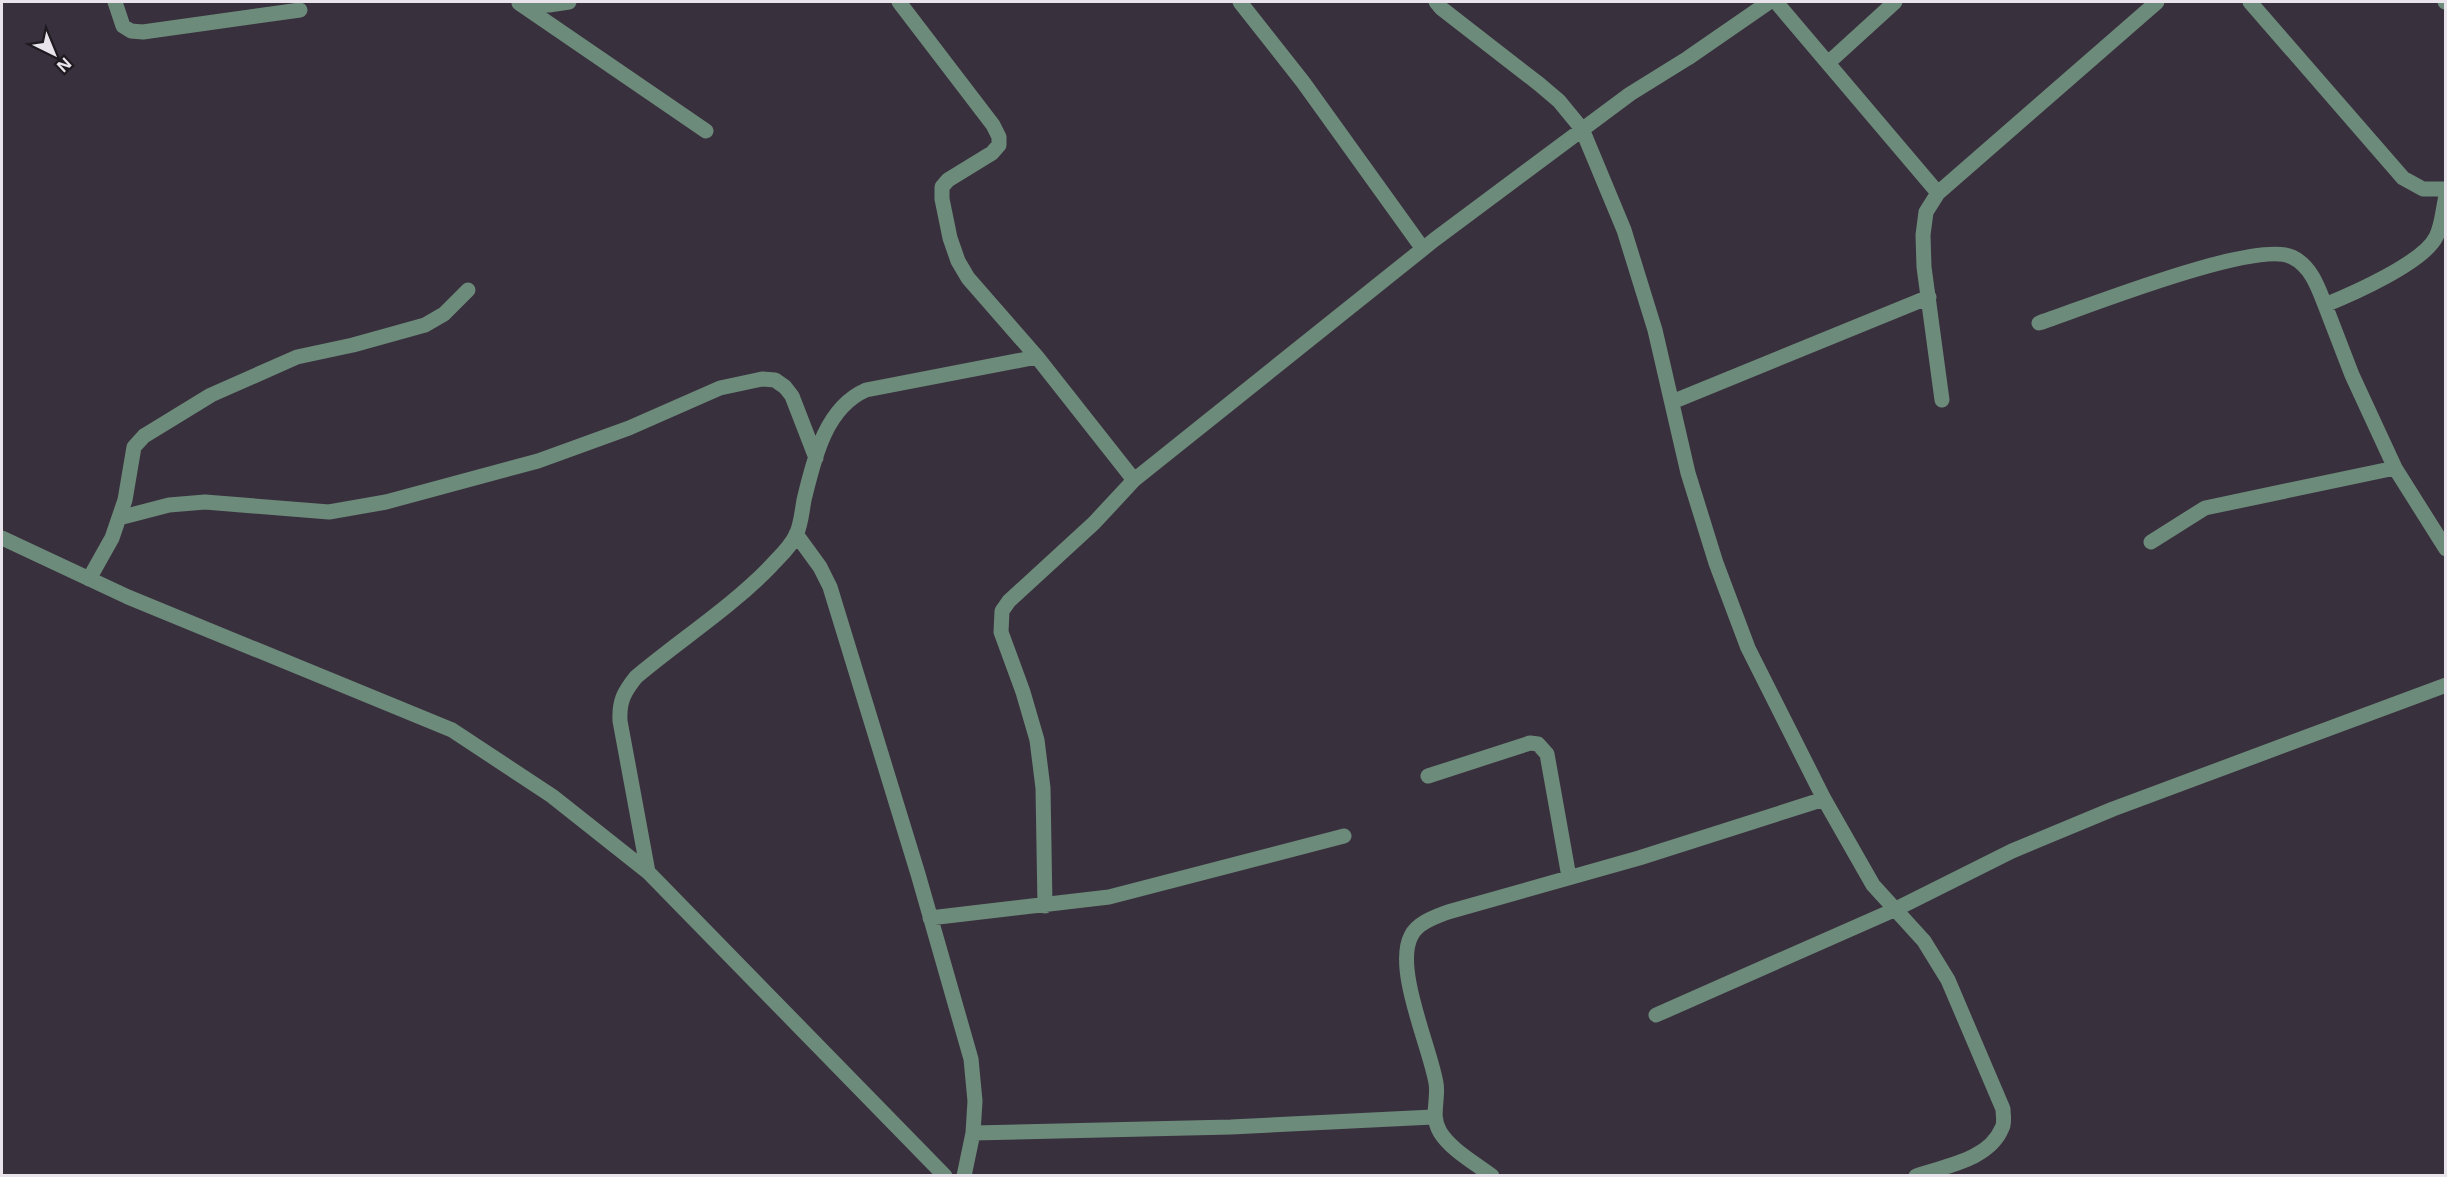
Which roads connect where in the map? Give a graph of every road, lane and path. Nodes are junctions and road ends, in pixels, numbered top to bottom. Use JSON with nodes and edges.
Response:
{"nodes":[{"id":1,"x":115,"y":2,"type":"edge"},
{"id":2,"x":518,"y":2,"type":"edge"},
{"id":3,"x":569,"y":2,"type":"edge"},
{"id":4,"x":898,"y":2,"type":"edge"},
{"id":5,"x":1240,"y":2,"type":"edge"},
{"id":6,"x":1436,"y":2,"type":"edge"},
{"id":7,"x":1769,"y":2,"type":"edge"},
{"id":8,"x":1776,"y":2,"type":"edge"},
{"id":9,"x":1894,"y":2,"type":"edge"},
{"id":10,"x":2157,"y":2,"type":"edge"},
{"id":11,"x":2250,"y":2,"type":"edge"},
{"id":12,"x":300,"y":10,"type":"dead end"},
{"id":13,"x":1828,"y":63,"type":"junction"},
{"id":14,"x":1582,"y":129,"type":"junction"},
{"id":15,"x":706,"y":131,"type":"dead end"},
{"id":16,"x":2445,"y":189,"type":"edge"},
{"id":17,"x":1938,"y":193,"type":"junction"},
{"id":18,"x":2445,"y":196,"type":"edge"},
{"id":19,"x":1424,"y":249,"type":"junction"},
{"id":20,"x":468,"y":290,"type":"dead end"},
{"id":21,"x":1929,"y":297,"type":"junction"},
{"id":22,"x":2325,"y":305,"type":"junction"},
{"id":23,"x":2039,"y":323,"type":"dead end"},
{"id":24,"x":1037,"y":357,"type":"junction"},
{"id":25,"x":1942,"y":400,"type":"dead end"},
{"id":26,"x":1672,"y":402,"type":"junction"},
{"id":27,"x":816,"y":458,"type":"junction"},
{"id":28,"x":2396,"y":468,"type":"junction"},
{"id":29,"x":1134,"y":480,"type":"junction"},
{"id":30,"x":119,"y":518,"type":"junction"},
{"id":31,"x":796,"y":534,"type":"junction"},
{"id":32,"x":2,"y":538,"type":"edge"},
{"id":33,"x":2151,"y":542,"type":"dead end"},
{"id":34,"x":2445,"y":549,"type":"edge"},
{"id":35,"x":89,"y":579,"type":"junction"},
{"id":36,"x":2445,"y":685,"type":"edge"},
{"id":37,"x":1428,"y":776,"type":"dead end"},
{"id":38,"x":1824,"y":799,"type":"junction"},
{"id":39,"x":1344,"y":836,"type":"dead end"},
{"id":40,"x":648,"y":872,"type":"junction"},
{"id":41,"x":1569,"y":877,"type":"junction"},
{"id":42,"x":1045,"y":906,"type":"junction"},
{"id":43,"x":1894,"y":910,"type":"junction"},
{"id":44,"x":930,"y":918,"type":"junction"},
{"id":45,"x":1656,"y":1015,"type":"dead end"},
{"id":46,"x":1433,"y":1117,"type":"junction"},
{"id":47,"x":973,"y":1133,"type":"junction"},
{"id":48,"x":945,"y":1176,"type":"edge"},
{"id":49,"x":964,"y":1176,"type":"edge"},
{"id":50,"x":1492,"y":1176,"type":"edge"},
{"id":51,"x":1916,"y":1176,"type":"edge"}],
"edges":[{"from":1,"to":12,"type":"street"},
{"from":2,"to":3,"type":"street"},
{"from":2,"to":15,"type":"street"},
{"from":4,"to":24,"type":"street"},
{"from":5,"to":19,"type":"street"},
{"from":6,"to":14,"type":"street"},
{"from":7,"to":14,"type":"street"},
{"from":8,"to":13,"type":"street"},
{"from":9,"to":13,"type":"street"},
{"from":10,"to":17,"type":"street"},
{"from":11,"to":16,"type":"street"},
{"from":13,"to":17,"type":"street"},
{"from":14,"to":19,"type":"street"},
{"from":14,"to":26,"type":"street"},
{"from":17,"to":21,"type":"street"},
{"from":18,"to":22,"type":"street"},
{"from":19,"to":29,"type":"street"},
{"from":20,"to":30,"type":"street"},
{"from":21,"to":25,"type":"street"},
{"from":21,"to":26,"type":"street"},
{"from":22,"to":23,"type":"street"},
{"from":22,"to":28,"type":"street"},
{"from":24,"to":27,"type":"street"},
{"from":24,"to":29,"type":"street"},
{"from":26,"to":38,"type":"street"},
{"from":27,"to":30,"type":"street"},
{"from":27,"to":31,"type":"street"},
{"from":28,"to":33,"type":"street"},
{"from":28,"to":34,"type":"street"},
{"from":29,"to":42,"type":"street"},
{"from":30,"to":35,"type":"street"},
{"from":31,"to":40,"type":"street"},
{"from":31,"to":44,"type":"street"},
{"from":32,"to":35,"type":"street"},
{"from":35,"to":40,"type":"street"},
{"from":36,"to":43,"type":"street"},
{"from":37,"to":41,"type":"street"},
{"from":38,"to":41,"type":"street"},
{"from":38,"to":43,"type":"street"},
{"from":39,"to":42,"type":"street"},
{"from":40,"to":48,"type":"street"},
{"from":41,"to":46,"type":"street"},
{"from":42,"to":44,"type":"street"},
{"from":43,"to":45,"type":"street"},
{"from":43,"to":51,"type":"street"},
{"from":44,"to":47,"type":"street"},
{"from":46,"to":47,"type":"street"},
{"from":46,"to":50,"type":"street"},
{"from":47,"to":49,"type":"street"}]}
